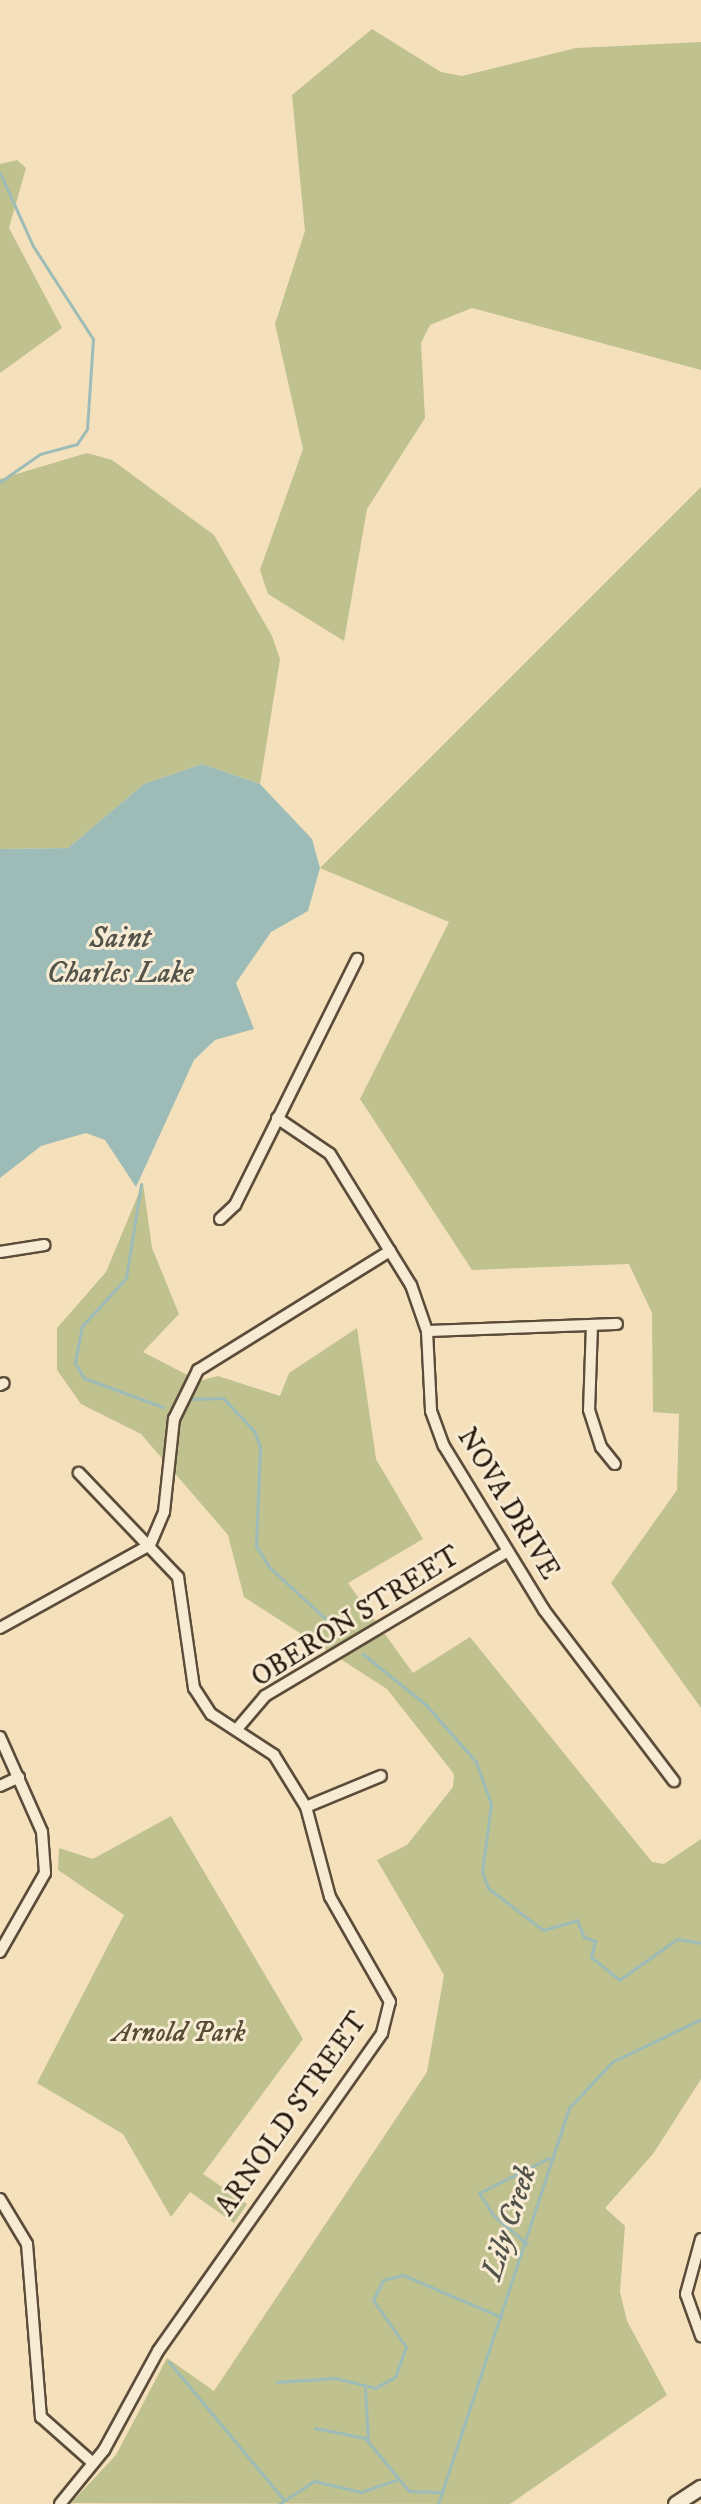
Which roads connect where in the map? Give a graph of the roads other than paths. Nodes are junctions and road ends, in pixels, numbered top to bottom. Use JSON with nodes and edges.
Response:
{"nodes":[{"id":1,"x":357,"y":959,"type":"dead end"},
{"id":2,"x":277,"y":1118,"type":"junction"},
{"id":3,"x":220,"y":1219,"type":"dead end"},
{"id":4,"x":44,"y":1245,"type":"dead end"},
{"id":5,"x":390,"y":1251,"type":"junction"},
{"id":6,"x":0,"y":1252,"type":"edge"},
{"id":7,"x":617,"y":1324,"type":"dead end"},
{"id":8,"x":592,"y":1325,"type":"junction"},
{"id":9,"x":427,"y":1331,"type":"junction"},
{"id":10,"x":615,"y":1464,"type":"dead end"},
{"id":11,"x":79,"y":1473,"type":"dead end"},
{"id":12,"x":150,"y":1545,"type":"junction"},
{"id":13,"x":507,"y":1552,"type":"junction"},
{"id":14,"x":0,"y":1628,"type":"edge"},
{"id":15,"x":237,"y":1729,"type":"junction"},
{"id":16,"x":0,"y":1737,"type":"edge"},
{"id":17,"x":381,"y":1776,"type":"dead end"},
{"id":18,"x":19,"y":1777,"type":"junction"},
{"id":19,"x":674,"y":1781,"type":"dead end"},
{"id":20,"x":0,"y":1786,"type":"edge"},
{"id":21,"x":306,"y":1807,"type":"junction"},
{"id":22,"x":0,"y":1952,"type":"edge"},
{"id":23,"x":0,"y":2199,"type":"edge"},
{"id":24,"x":701,"y":2239,"type":"edge"},
{"id":25,"x":701,"y":2336,"type":"edge"},
{"id":26,"x":93,"y":2463,"type":"junction"},
{"id":27,"x":701,"y":2488,"type":"edge"},
{"id":28,"x":60,"y":2504,"type":"edge"},
{"id":29,"x":676,"y":2504,"type":"edge"}],
"edges":[{"from":1,"to":2,"type":"street"},
{"from":2,"to":3,"type":"street"},
{"from":2,"to":5,"type":"street","name":"NOVA DRIVE"},
{"from":4,"to":6,"type":"street"},
{"from":5,"to":9,"type":"street","name":"NOVA DRIVE"},
{"from":5,"to":12,"type":"street"},
{"from":7,"to":8,"type":"street"},
{"from":8,"to":9,"type":"street"},
{"from":8,"to":10,"type":"street"},
{"from":9,"to":13,"type":"street","name":"NOVA DRIVE"},
{"from":11,"to":12,"type":"street","name":"ARNOLD STREET"},
{"from":12,"to":14,"type":"street"},
{"from":12,"to":15,"type":"street","name":"ARNOLD STREET"},
{"from":13,"to":15,"type":"street","name":"OBERON STREET"},
{"from":13,"to":19,"type":"street","name":"NOVA DRIVE"},
{"from":15,"to":21,"type":"street","name":"ARNOLD STREET"},
{"from":16,"to":18,"type":"street"},
{"from":17,"to":21,"type":"street"},
{"from":18,"to":20,"type":"street"},
{"from":18,"to":22,"type":"street"},
{"from":21,"to":26,"type":"street","name":"ARNOLD STREET"},
{"from":23,"to":26,"type":"street"},
{"from":24,"to":25,"type":"street"},
{"from":26,"to":28,"type":"street","name":"ARNOLD STREET"},
{"from":27,"to":29,"type":"street"}]}
